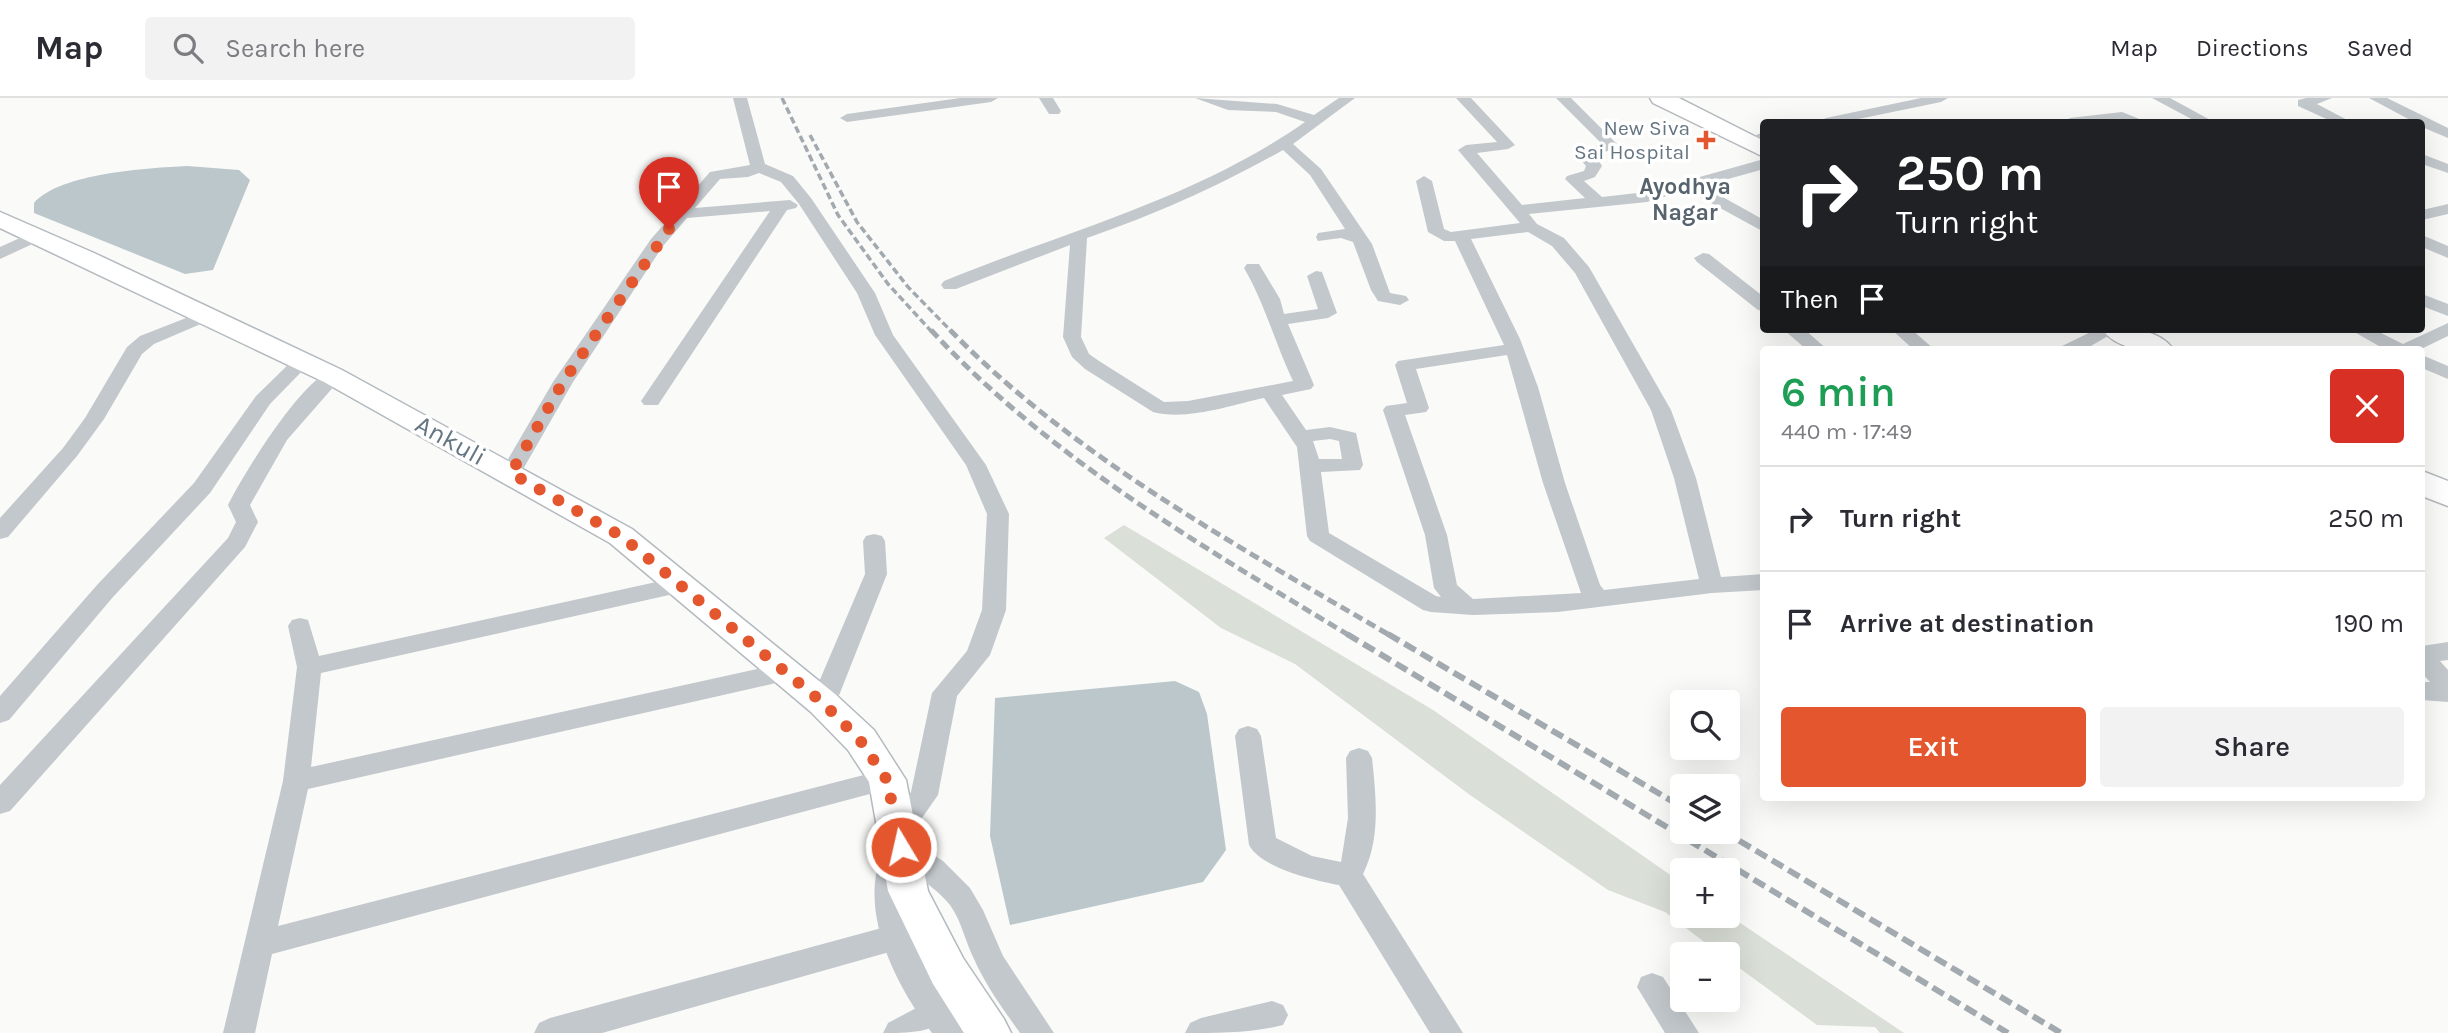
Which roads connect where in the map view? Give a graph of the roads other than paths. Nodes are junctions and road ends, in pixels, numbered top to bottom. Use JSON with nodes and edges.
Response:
{"nodes":[{"id":1,"x":740,"y":98,"type":"edge"},
{"id":2,"x":990,"y":98,"type":"edge"},
{"id":3,"x":1046,"y":98,"type":"edge"},
{"id":4,"x":1202,"y":98,"type":"edge"},
{"id":5,"x":1349,"y":98,"type":"edge"},
{"id":6,"x":1463,"y":98,"type":"edge"},
{"id":7,"x":1563,"y":98,"type":"edge"},
{"id":8,"x":1661,"y":98,"type":"edge"},
{"id":9,"x":1679,"y":98,"type":"edge"},
{"id":10,"x":1941,"y":98,"type":"edge"},
{"id":11,"x":2159,"y":98,"type":"edge"},
{"id":12,"x":2325,"y":98,"type":"edge"},
{"id":13,"x":2376,"y":98,"type":"edge"},
{"id":14,"x":959,"y":100,"type":"edge"},
{"id":15,"x":1054,"y":111,"type":"dead end"},
{"id":16,"x":846,"y":118,"type":"dead end"},
{"id":17,"x":1856,"y":119,"type":"edge"},
{"id":18,"x":2096,"y":119,"type":"edge"},
{"id":19,"x":2131,"y":119,"type":"edge"},
{"id":20,"x":2201,"y":119,"type":"edge"},
{"id":21,"x":2338,"y":119,"type":"edge"},
{"id":22,"x":2418,"y":119,"type":"edge"},
{"id":23,"x":1317,"y":121,"type":"junction"},
{"id":24,"x":2425,"y":122,"type":"edge"},
{"id":25,"x":2448,"y":134,"type":"edge"},
{"id":26,"x":1760,"y":139,"type":"edge"},
{"id":27,"x":1760,"y":140,"type":"edge"},
{"id":28,"x":1283,"y":144,"type":"junction"},
{"id":29,"x":2425,"y":160,"type":"edge"},
{"id":30,"x":1760,"y":165,"type":"edge"},
{"id":31,"x":758,"y":167,"type":"junction"},
{"id":32,"x":2445,"y":169,"type":"dead end"},
{"id":33,"x":1424,"y":181,"type":"dead end"},
{"id":34,"x":1691,"y":186,"type":"junction"},
{"id":35,"x":804,"y":201,"type":"junction"},
{"id":36,"x":1599,"y":203,"type":"junction"},
{"id":37,"x":781,"y":207,"type":"junction"},
{"id":38,"x":2448,"y":209,"type":"edge"},
{"id":39,"x":1518,"y":210,"type":"junction"},
{"id":40,"x":681,"y":214,"type":"junction"},
{"id":41,"x":2425,"y":214,"type":"edge"},
{"id":42,"x":0,"y":219,"type":"edge"},
{"id":43,"x":1760,"y":225,"type":"edge"},
{"id":44,"x":1531,"y":227,"type":"junction"},
{"id":45,"x":1461,"y":236,"type":"junction"},
{"id":46,"x":33,"y":237,"type":"junction"},
{"id":47,"x":1079,"y":237,"type":"junction"},
{"id":48,"x":1324,"y":237,"type":"dead end"},
{"id":49,"x":1359,"y":238,"type":"junction"},
{"id":50,"x":2425,"y":242,"type":"edge"},
{"id":51,"x":2448,"y":253,"type":"edge"},
{"id":52,"x":0,"y":254,"type":"edge"},
{"id":53,"x":1703,"y":258,"type":"dead end"},
{"id":54,"x":1253,"y":268,"type":"dead end"},
{"id":55,"x":1316,"y":276,"type":"dead end"},
{"id":56,"x":950,"y":285,"type":"dead end"},
{"id":57,"x":1400,"y":300,"type":"dead end"},
{"id":58,"x":2425,"y":300,"type":"edge"},
{"id":59,"x":1760,"y":303,"type":"edge"},
{"id":60,"x":2448,"y":311,"type":"edge"},
{"id":61,"x":204,"y":316,"type":"junction"},
{"id":62,"x":1277,"y":320,"type":"junction"},
{"id":63,"x":2448,"y":329,"type":"edge"},
{"id":64,"x":1798,"y":333,"type":"edge"},
{"id":65,"x":1905,"y":333,"type":"edge"},
{"id":66,"x":2103,"y":333,"type":"edge"},
{"id":67,"x":2125,"y":333,"type":"edge"},
{"id":68,"x":2154,"y":333,"type":"edge"},
{"id":69,"x":2366,"y":333,"type":"edge"},
{"id":70,"x":1814,"y":346,"type":"edge"},
{"id":71,"x":1921,"y":346,"type":"edge"},
{"id":72,"x":2077,"y":346,"type":"edge"},
{"id":73,"x":2151,"y":346,"type":"edge"},
{"id":74,"x":2179,"y":346,"type":"edge"},
{"id":75,"x":2394,"y":346,"type":"edge"},
{"id":76,"x":2411,"y":346,"type":"edge"},
{"id":77,"x":1513,"y":349,"type":"junction"},
{"id":78,"x":2425,"y":362,"type":"edge"},
{"id":79,"x":301,"y":363,"type":"junction"},
{"id":80,"x":2448,"y":373,"type":"edge"},
{"id":81,"x":333,"y":376,"type":"junction"},
{"id":82,"x":1270,"y":392,"type":"junction"},
{"id":83,"x":652,"y":401,"type":"dead end"},
{"id":84,"x":1300,"y":437,"type":"junction"},
{"id":85,"x":1310,"y":466,"type":"junction"},
{"id":86,"x":2425,"y":472,"type":"edge"},
{"id":87,"x":511,"y":473,"type":"junction"},
{"id":88,"x":2448,"y":483,"type":"edge"},
{"id":89,"x":2425,"y":484,"type":"edge"},
{"id":90,"x":2448,"y":495,"type":"edge"},
{"id":91,"x":0,"y":532,"type":"edge"},
{"id":92,"x":874,"y":541,"type":"dead end"},
{"id":93,"x":1760,"y":582,"type":"edge"},
{"id":94,"x":679,"y":585,"type":"junction"},
{"id":95,"x":1712,"y":585,"type":"junction"},
{"id":96,"x":1596,"y":597,"type":"junction"},
{"id":97,"x":1465,"y":605,"type":"junction"},
{"id":98,"x":300,"y":626,"type":"dead end"},
{"id":99,"x":2448,"y":651,"type":"edge"},
{"id":100,"x":2425,"y":655,"type":"edge"},
{"id":101,"x":2425,"y":660,"type":"edge"},
{"id":102,"x":309,"y":667,"type":"junction"},
{"id":103,"x":785,"y":672,"type":"junction"},
{"id":104,"x":2448,"y":687,"type":"edge"},
{"id":105,"x":2425,"y":691,"type":"edge"},
{"id":106,"x":2448,"y":693,"type":"edge"},
{"id":107,"x":823,"y":703,"type":"junction"},
{"id":108,"x":0,"y":713,"type":"edge"},
{"id":109,"x":1248,"y":736,"type":"dead end"},
{"id":110,"x":1359,"y":758,"type":"dead end"},
{"id":111,"x":887,"y":780,"type":"junction"},
{"id":112,"x":296,"y":781,"type":"junction"},
{"id":113,"x":0,"y":803,"type":"edge"},
{"id":114,"x":899,"y":839,"type":"junction"},
{"id":115,"x":1348,"y":875,"type":"junction"},
{"id":116,"x":900,"y":936,"type":"junction"},
{"id":117,"x":259,"y":944,"type":"junction"},
{"id":118,"x":1652,"y":986,"type":"dead end"},
{"id":119,"x":1272,"y":1015,"type":"dead end"},
{"id":120,"x":946,"y":1022,"type":"edge"},
{"id":121,"x":239,"y":1033,"type":"edge"},
{"id":122,"x":550,"y":1033,"type":"edge"},
{"id":123,"x":899,"y":1033,"type":"edge"},
{"id":124,"x":989,"y":1033,"type":"edge"},
{"id":125,"x":1038,"y":1033,"type":"edge"},
{"id":126,"x":1201,"y":1033,"type":"edge"},
{"id":127,"x":1447,"y":1033,"type":"edge"},
{"id":128,"x":1683,"y":1033,"type":"edge"}],
"edges":[{"from":1,"to":31,"type":"street"},
{"from":2,"to":14,"type":"street"},
{"from":3,"to":15,"type":"street"},
{"from":4,"to":23,"type":"street"},
{"from":5,"to":23,"type":"street"},
{"from":6,"to":39,"type":"street"},
{"from":7,"to":36,"type":"street"},
{"from":8,"to":27,"type":"highway"},
{"from":9,"to":26,"type":"highway"},
{"from":10,"to":17,"type":"street"},
{"from":11,"to":20,"type":"street"},
{"from":12,"to":21,"type":"street"},
{"from":13,"to":22,"type":"street"},
{"from":14,"to":16,"type":"street"},
{"from":18,"to":19,"type":"street"},
{"from":23,"to":28,"type":"street"},
{"from":24,"to":25,"type":"street"},
{"from":28,"to":47,"type":"street"},
{"from":28,"to":49,"type":"street"},
{"from":29,"to":32,"type":"street"},
{"from":30,"to":34,"type":"street"},
{"from":31,"to":35,"type":"street"},
{"from":31,"to":40,"type":"street"},
{"from":33,"to":45,"type":"street"},
{"from":34,"to":36,"type":"street"},
{"from":34,"to":43,"type":"street"},
{"from":35,"to":37,"type":"street"},
{"from":35,"to":114,"type":"street"},
{"from":36,"to":39,"type":"street"},
{"from":37,"to":40,"type":"street"},
{"from":37,"to":83,"type":"street"},
{"from":38,"to":41,"type":"street"},
{"from":39,"to":44,"type":"street"},
{"from":40,"to":87,"type":"street"},
{"from":42,"to":46,"type":"main road","name":"Ankuli"},
{"from":44,"to":45,"type":"street"},
{"from":44,"to":95,"type":"street"},
{"from":45,"to":77,"type":"street"},
{"from":46,"to":52,"type":"street"},
{"from":46,"to":61,"type":"main road","name":"Ankuli"},
{"from":47,"to":56,"type":"street"},
{"from":47,"to":82,"type":"street"},
{"from":48,"to":49,"type":"street"},
{"from":49,"to":57,"type":"street"},
{"from":50,"to":51,"type":"street"},
{"from":53,"to":59,"type":"street"},
{"from":54,"to":62,"type":"street"},
{"from":55,"to":62,"type":"street"},
{"from":58,"to":60,"type":"street"},
{"from":61,"to":79,"type":"main road","name":"Ankuli"},
{"from":61,"to":91,"type":"street"},
{"from":62,"to":82,"type":"street"},
{"from":63,"to":76,"type":"street"},
{"from":64,"to":70,"type":"street"},
{"from":65,"to":71,"type":"street"},
{"from":66,"to":72,"type":"street"},
{"from":67,"to":73,"type":"highway"},
{"from":68,"to":74,"type":"highway"},
{"from":69,"to":75,"type":"street"},
{"from":77,"to":96,"type":"street"},
{"from":77,"to":97,"type":"street"},
{"from":78,"to":80,"type":"street"},
{"from":79,"to":81,"type":"main road","name":"Ankuli"},
{"from":79,"to":108,"type":"street"},
{"from":81,"to":87,"type":"main road","name":"Ankuli"},
{"from":81,"to":113,"type":"street"},
{"from":82,"to":84,"type":"street"},
{"from":84,"to":85,"type":"street"},
{"from":84,"to":85,"type":"street"},
{"from":85,"to":97,"type":"street"},
{"from":86,"to":88,"type":"highway"},
{"from":87,"to":94,"type":"main road","name":"Ankuli"},
{"from":89,"to":90,"type":"highway"},
{"from":92,"to":107,"type":"street"},
{"from":93,"to":95,"type":"street"},
{"from":94,"to":102,"type":"street"},
{"from":94,"to":103,"type":"main road","name":"Ankuli"},
{"from":95,"to":96,"type":"street"},
{"from":96,"to":97,"type":"street"},
{"from":98,"to":102,"type":"street"},
{"from":99,"to":100,"type":"street"},
{"from":101,"to":104,"type":"street"},
{"from":102,"to":112,"type":"street"},
{"from":103,"to":107,"type":"main road","name":"Ankuli"},
{"from":103,"to":112,"type":"street"},
{"from":105,"to":106,"type":"street"},
{"from":107,"to":111,"type":"main road","name":"Ankuli"},
{"from":109,"to":115,"type":"street"},
{"from":110,"to":115,"type":"street"},
{"from":111,"to":114,"type":"main road","name":"Ankuli"},
{"from":111,"to":117,"type":"street"},
{"from":112,"to":117,"type":"street"},
{"from":114,"to":116,"type":"street"},
{"from":114,"to":124,"type":"main road","name":"Ankuli"},
{"from":114,"to":125,"type":"street"},
{"from":115,"to":127,"type":"street"},
{"from":116,"to":120,"type":"street"},
{"from":116,"to":122,"type":"street"},
{"from":117,"to":121,"type":"street"},
{"from":118,"to":128,"type":"street"},
{"from":119,"to":126,"type":"street"},
{"from":120,"to":123,"type":"street"}]}
